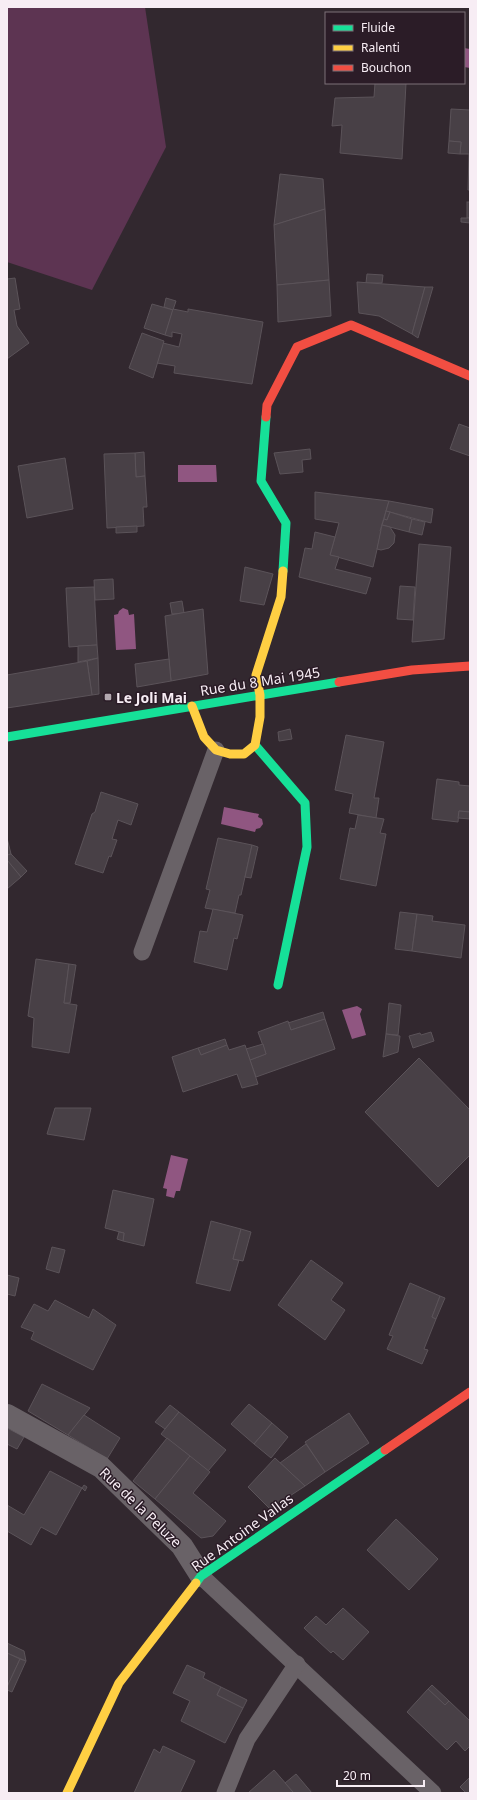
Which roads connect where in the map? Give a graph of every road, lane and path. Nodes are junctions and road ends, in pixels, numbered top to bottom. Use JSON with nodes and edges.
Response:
{"nodes":[{"id":1,"x":470,"y":376,"type":"edge"},
{"id":2,"x":470,"y":666,"type":"edge"},
{"id":3,"x":260,"y":695,"type":"junction"},
{"id":4,"x":192,"y":706,"type":"junction"},
{"id":5,"x":7,"y":737,"type":"edge"},
{"id":6,"x":255,"y":745,"type":"junction"},
{"id":7,"x":216,"y":750,"type":"junction"},
{"id":8,"x":142,"y":952,"type":"dead end"},
{"id":9,"x":278,"y":985,"type":"dead end"},
{"id":10,"x":470,"y":1392,"type":"edge"},
{"id":11,"x":7,"y":1415,"type":"edge"},
{"id":12,"x":201,"y":1576,"type":"junction"},
{"id":13,"x":297,"y":1664,"type":"junction"},
{"id":14,"x":67,"y":1793,"type":"edge"},
{"id":15,"x":225,"y":1793,"type":"edge"},
{"id":16,"x":433,"y":1793,"type":"edge"}],
"edges":[{"from":1,"to":3,"type":"street"},
{"from":2,"to":3,"type":"street","name":"Rue du 8 Mai 1945"},
{"from":3,"to":4,"type":"street","name":"Rue du 8 Mai 1945"},
{"from":3,"to":6,"type":"street"},
{"from":4,"to":5,"type":"street","name":"Rue du 8 Mai 1945"},
{"from":4,"to":7,"type":"street"},
{"from":6,"to":7,"type":"street"},
{"from":6,"to":9,"type":"street"},
{"from":7,"to":8,"type":"lane"},
{"from":10,"to":12,"type":"street","name":"Rue Antoine Vallas"},
{"from":11,"to":12,"type":"street","name":"Rue de la Peluze"},
{"from":12,"to":13,"type":"lane"},
{"from":12,"to":14,"type":"street","name":"Rue Antoine Vallas"},
{"from":13,"to":15,"type":"lane"},
{"from":13,"to":16,"type":"lane"}]}
